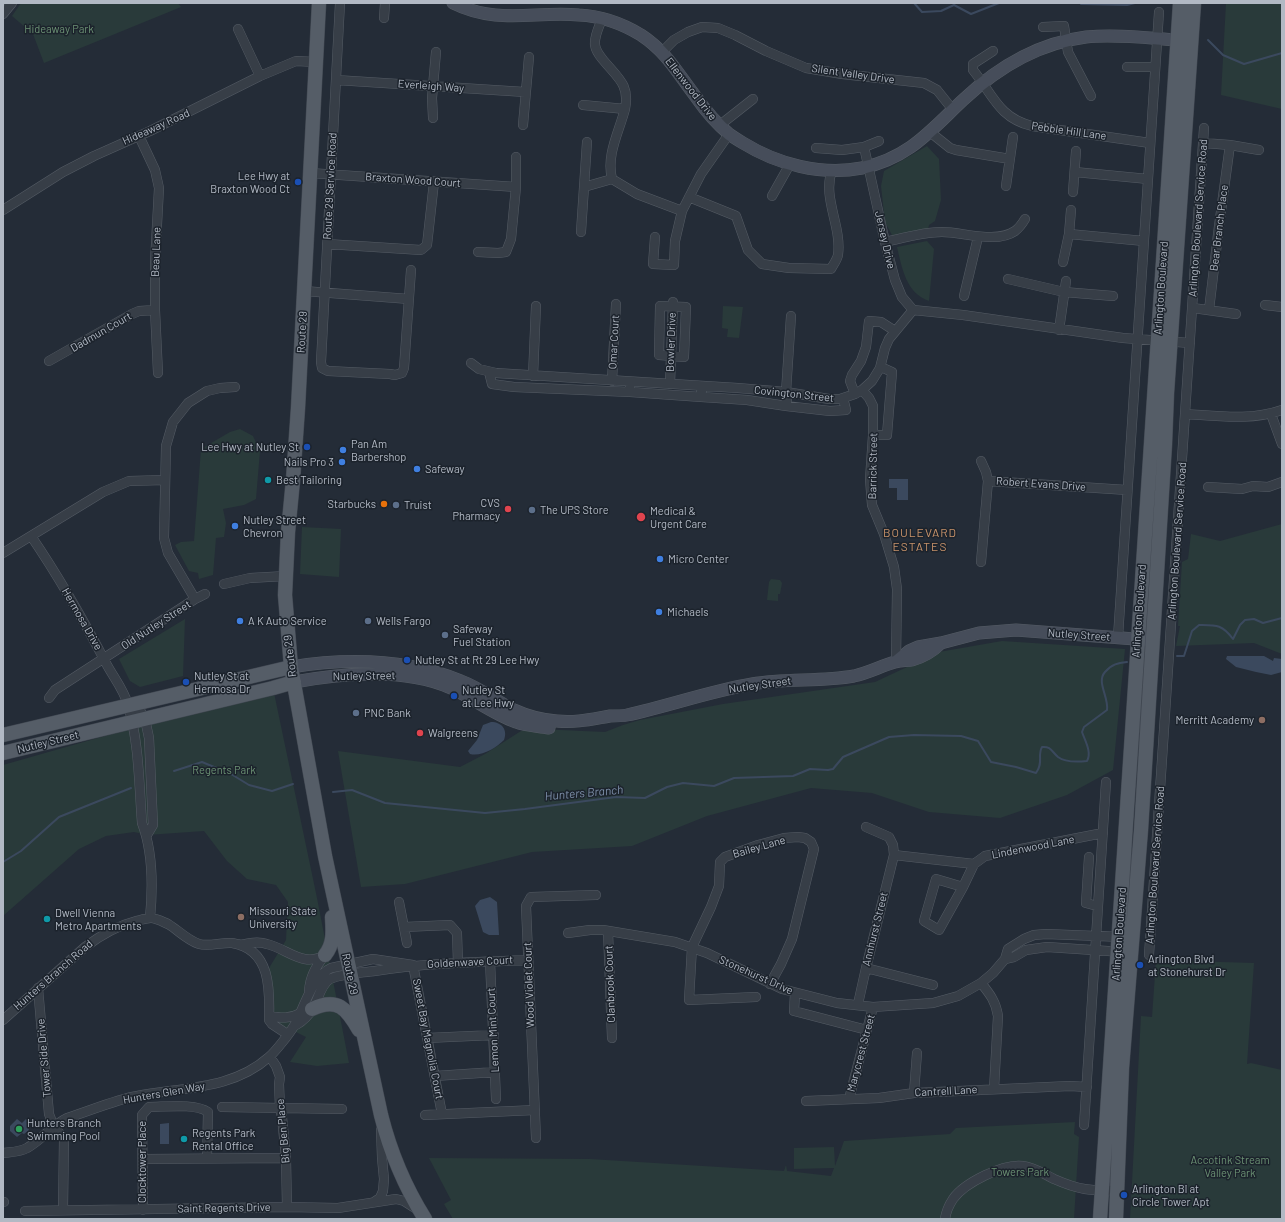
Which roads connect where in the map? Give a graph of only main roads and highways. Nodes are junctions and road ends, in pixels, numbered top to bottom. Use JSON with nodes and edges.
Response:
{"nodes":[{"id":1,"x":319,"y":3,"type":"edge"},
{"id":2,"x":453,"y":3,"type":"edge"},
{"id":3,"x":1180,"y":3,"type":"edge"},
{"id":4,"x":1194,"y":3,"type":"edge"},
{"id":5,"x":1177,"y":40,"type":"junction"},
{"id":6,"x":1164,"y":341,"type":"junction"},
{"id":7,"x":1138,"y":639,"type":"junction"},
{"id":8,"x":1153,"y":640,"type":"junction"},
{"id":9,"x":291,"y":667,"type":"junction"},
{"id":10,"x":294,"y":682,"type":"junction"},
{"id":11,"x":626,"y":715,"type":"junction"},
{"id":12,"x":3,"y":735,"type":"edge"},
{"id":13,"x":3,"y":753,"type":"edge"},
{"id":14,"x":331,"y":882,"type":"junction"},
{"id":15,"x":1125,"y":938,"type":"junction"},
{"id":16,"x":1124,"y":953,"type":"junction"},
{"id":17,"x":325,"y":955,"type":"road end"},
{"id":18,"x":307,"y":1006,"type":"road end"},
{"id":19,"x":364,"y":1040,"type":"junction"},
{"id":20,"x":423,"y":1215,"type":"edge"},
{"id":21,"x":1100,"y":1219,"type":"edge"},
{"id":22,"x":1116,"y":1219,"type":"edge"}],
"edges":[{"from":1,"to":9,"type":"main road","name":"Route 29"},
{"from":2,"to":5,"type":"main road","name":"Ellenwood Drive"},
{"from":3,"to":5,"type":"main road","name":"Arlington Boulevard"},
{"from":4,"to":6,"type":"main road","name":"Arlington Boulevard"},
{"from":5,"to":6,"type":"main road","name":"Arlington Boulevard"},
{"from":6,"to":7,"type":"main road","name":"Arlington Boulevard"},
{"from":6,"to":8,"type":"main road","name":"Arlington Boulevard"},
{"from":7,"to":8,"type":"main road","name":"Nutley Street"},
{"from":7,"to":11,"type":"main road","name":"Nutley Street"},
{"from":7,"to":15,"type":"main road","name":"Arlington Boulevard"},
{"from":8,"to":15,"type":"main road","name":"Arlington Boulevard"},
{"from":9,"to":10,"type":"main road","name":"Route 29"},
{"from":9,"to":11,"type":"main road","name":"Nutley Street"},
{"from":9,"to":12,"type":"main road","name":"Nutley Street"},
{"from":10,"to":11,"type":"main road","name":"Nutley Street"},
{"from":10,"to":13,"type":"main road","name":"Nutley Street"},
{"from":10,"to":14,"type":"main road","name":"Route 29"},
{"from":14,"to":17,"type":"main road"},
{"from":14,"to":19,"type":"main road","name":"Route 29"},
{"from":15,"to":16,"type":"main road","name":"Arlington Boulevard"},
{"from":16,"to":21,"type":"main road","name":"Arlington Boulevard"},
{"from":16,"to":22,"type":"main road","name":"Arlington Boulevard"},
{"from":18,"to":19,"type":"main road"},
{"from":19,"to":20,"type":"main road","name":"Route 29"}]}
